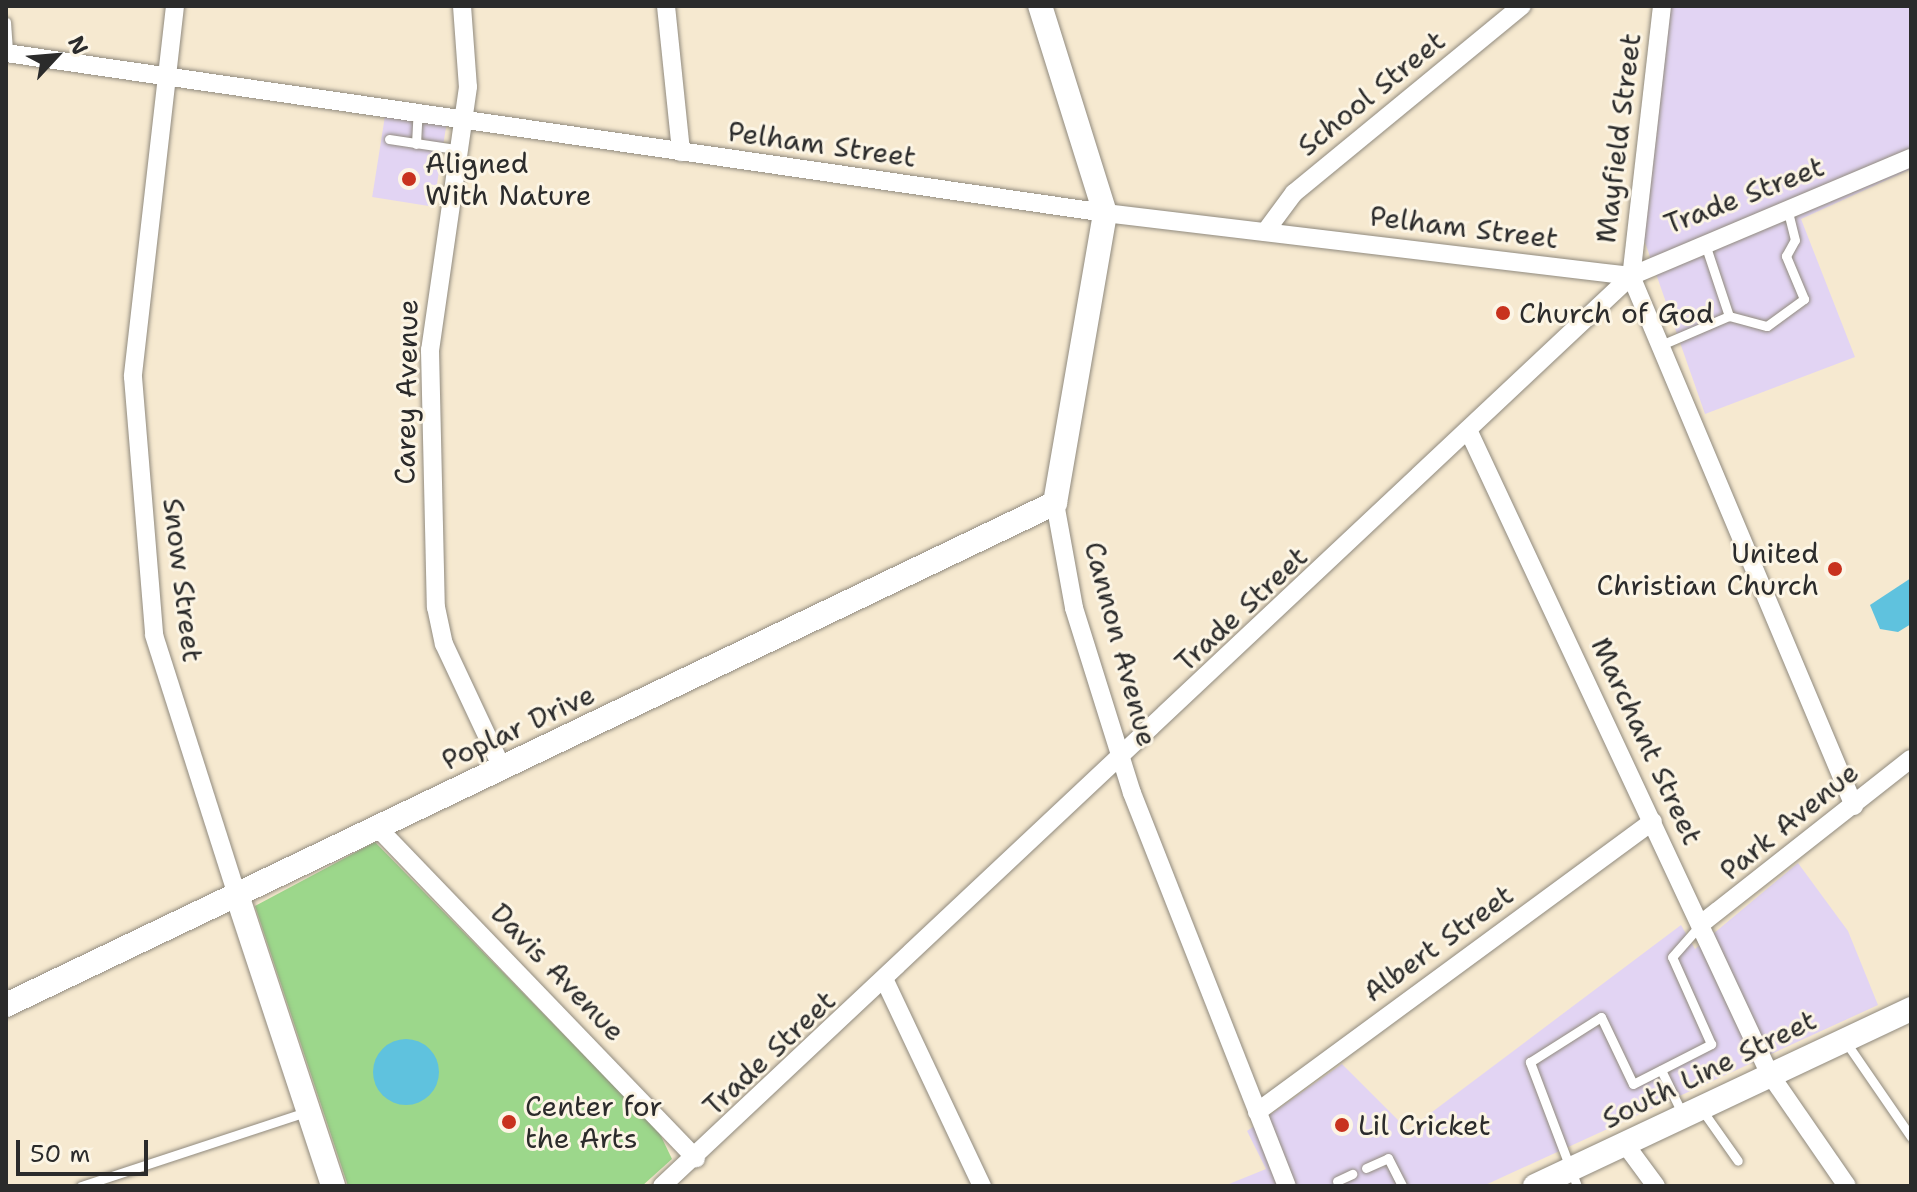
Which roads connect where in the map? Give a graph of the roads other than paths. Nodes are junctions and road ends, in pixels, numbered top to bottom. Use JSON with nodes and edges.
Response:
{"nodes":[{"id":1,"x":175,"y":6,"type":"edge"},
{"id":2,"x":462,"y":6,"type":"edge"},
{"id":3,"x":666,"y":6,"type":"edge"},
{"id":4,"x":1040,"y":6,"type":"edge"},
{"id":5,"x":1522,"y":6,"type":"edge"},
{"id":6,"x":1662,"y":6,"type":"edge"},
{"id":7,"x":6,"y":22,"type":"edge"},
{"id":8,"x":7,"y":53,"type":"edge"},
{"id":9,"x":172,"y":74,"type":"junction"},
{"id":10,"x":418,"y":111,"type":"junction"},
{"id":11,"x":460,"y":118,"type":"junction"},
{"id":12,"x":389,"y":139,"type":"dead end"},
{"id":13,"x":416,"y":144,"type":"junction"},
{"id":14,"x":455,"y":149,"type":"junction"},
{"id":15,"x":681,"y":152,"type":"junction"},
{"id":16,"x":1911,"y":158,"type":"edge"},
{"id":17,"x":1787,"y":208,"type":"junction"},
{"id":18,"x":1105,"y":213,"type":"junction"},
{"id":19,"x":1265,"y":232,"type":"junction"},
{"id":20,"x":1704,"y":241,"type":"junction"},
{"id":21,"x":1631,"y":276,"type":"junction"},
{"id":22,"x":1729,"y":316,"type":"junction"},
{"id":23,"x":1661,"y":345,"type":"junction"},
{"id":24,"x":1470,"y":434,"type":"junction"},
{"id":25,"x":1055,"y":503,"type":"junction"},
{"id":26,"x":1121,"y":758,"type":"junction"},
{"id":27,"x":1911,"y":759,"type":"edge"},
{"id":28,"x":502,"y":768,"type":"junction"},
{"id":29,"x":1854,"y":806,"type":"junction"},
{"id":30,"x":1653,"y":821,"type":"junction"},
{"id":31,"x":377,"y":827,"type":"junction"},
{"id":32,"x":237,"y":895,"type":"junction"},
{"id":33,"x":1701,"y":924,"type":"junction"},
{"id":34,"x":886,"y":983,"type":"junction"},
{"id":35,"x":6,"y":1005,"type":"edge"},
{"id":36,"x":1909,"y":1014,"type":"edge"},
{"id":37,"x":1843,"y":1038,"type":"junction"},
{"id":38,"x":1661,"y":1070,"type":"junction"},
{"id":39,"x":1769,"y":1073,"type":"junction"},
{"id":40,"x":309,"y":1111,"type":"junction"},
{"id":41,"x":1257,"y":1112,"type":"junction"},
{"id":42,"x":1692,"y":1112,"type":"junction"},
{"id":43,"x":1911,"y":1137,"type":"edge"},
{"id":44,"x":1625,"y":1144,"type":"junction"},
{"id":45,"x":696,"y":1158,"type":"junction"},
{"id":46,"x":1738,"y":1161,"type":"dead end"},
{"id":47,"x":1366,"y":1168,"type":"dead end"},
{"id":48,"x":1352,"y":1174,"type":"dead end"},
{"id":49,"x":1575,"y":1177,"type":"edge"},
{"id":50,"x":1334,"y":1184,"type":"edge"},
{"id":51,"x":81,"y":1186,"type":"edge"},
{"id":52,"x":333,"y":1186,"type":"edge"},
{"id":53,"x":662,"y":1186,"type":"edge"},
{"id":54,"x":982,"y":1186,"type":"edge"},
{"id":55,"x":1287,"y":1186,"type":"edge"},
{"id":56,"x":1402,"y":1186,"type":"edge"},
{"id":57,"x":1535,"y":1186,"type":"edge"},
{"id":58,"x":1656,"y":1186,"type":"edge"},
{"id":59,"x":1847,"y":1186,"type":"edge"}],
"edges":[{"from":1,"to":9,"type":"street","name":"Snow Street"},
{"from":2,"to":11,"type":"street","name":"Carey Avenue"},
{"from":3,"to":15,"type":"street"},
{"from":4,"to":18,"type":"street","name":"Cannon Avenue"},
{"from":5,"to":19,"type":"street","name":"School Street"},
{"from":6,"to":21,"type":"street","name":"Mayfield Street"},
{"from":7,"to":8,"type":"lane"},
{"from":8,"to":9,"type":"street","name":"Pelham Street"},
{"from":9,"to":10,"type":"street","name":"Pelham Street"},
{"from":9,"to":32,"type":"street","name":"Snow Street"},
{"from":10,"to":11,"type":"street","name":"Pelham Street"},
{"from":10,"to":13,"type":"lane"},
{"from":11,"to":14,"type":"street","name":"Carey Avenue"},
{"from":11,"to":15,"type":"street","name":"Pelham Street"},
{"from":12,"to":13,"type":"lane"},
{"from":13,"to":14,"type":"lane"},
{"from":14,"to":28,"type":"street","name":"Carey Avenue"},
{"from":15,"to":18,"type":"street","name":"Pelham Street"},
{"from":16,"to":17,"type":"street","name":"Trade Street"},
{"from":17,"to":20,"type":"street","name":"Trade Street"},
{"from":17,"to":22,"type":"lane"},
{"from":18,"to":19,"type":"street","name":"Pelham Street"},
{"from":18,"to":25,"type":"street","name":"Cannon Avenue"},
{"from":19,"to":21,"type":"street","name":"Pelham Street"},
{"from":20,"to":21,"type":"street","name":"Trade Street"},
{"from":20,"to":22,"type":"lane"},
{"from":21,"to":23,"type":"street"},
{"from":21,"to":24,"type":"street","name":"Trade Street"},
{"from":22,"to":23,"type":"lane"},
{"from":23,"to":29,"type":"street"},
{"from":24,"to":26,"type":"street","name":"Trade Street"},
{"from":24,"to":30,"type":"street","name":"Marchant Street"},
{"from":25,"to":26,"type":"street","name":"Cannon Avenue"},
{"from":25,"to":28,"type":"street","name":"Poplar Drive"},
{"from":26,"to":34,"type":"street","name":"Trade Street"},
{"from":26,"to":41,"type":"street","name":"Cannon Avenue"},
{"from":27,"to":29,"type":"street","name":"Park Avenue"},
{"from":28,"to":31,"type":"street","name":"Poplar Drive"},
{"from":29,"to":33,"type":"street","name":"Park Avenue"},
{"from":30,"to":33,"type":"street","name":"Marchant Street"},
{"from":30,"to":41,"type":"street","name":"Albert Street"},
{"from":31,"to":32,"type":"street","name":"Poplar Drive"},
{"from":31,"to":45,"type":"street","name":"Davis Avenue"},
{"from":32,"to":35,"type":"street","name":"Poplar Drive"},
{"from":32,"to":40,"type":"street","name":"Snow Street"},
{"from":33,"to":38,"type":"lane"},
{"from":33,"to":39,"type":"street","name":"Marchant Street"},
{"from":34,"to":45,"type":"street","name":"Trade Street"},
{"from":34,"to":54,"type":"street"},
{"from":36,"to":37,"type":"street","name":"South Line Street"},
{"from":37,"to":39,"type":"street","name":"South Line Street"},
{"from":37,"to":43,"type":"lane"},
{"from":38,"to":42,"type":"lane"},
{"from":38,"to":49,"type":"lane"},
{"from":39,"to":42,"type":"street","name":"South Line Street"},
{"from":39,"to":59,"type":"street","name":"Marchant Street"},
{"from":40,"to":51,"type":"lane"},
{"from":40,"to":52,"type":"street","name":"Snow Street"},
{"from":41,"to":55,"type":"street","name":"Cannon Avenue"},
{"from":42,"to":44,"type":"street","name":"South Line Street"},
{"from":42,"to":46,"type":"lane"},
{"from":44,"to":49,"type":"street","name":"South Line Street"},
{"from":44,"to":58,"type":"street"},
{"from":45,"to":53,"type":"street","name":"Trade Street"},
{"from":47,"to":56,"type":"lane"},
{"from":48,"to":50,"type":"lane"},
{"from":49,"to":57,"type":"street","name":"South Line Street"}]}
